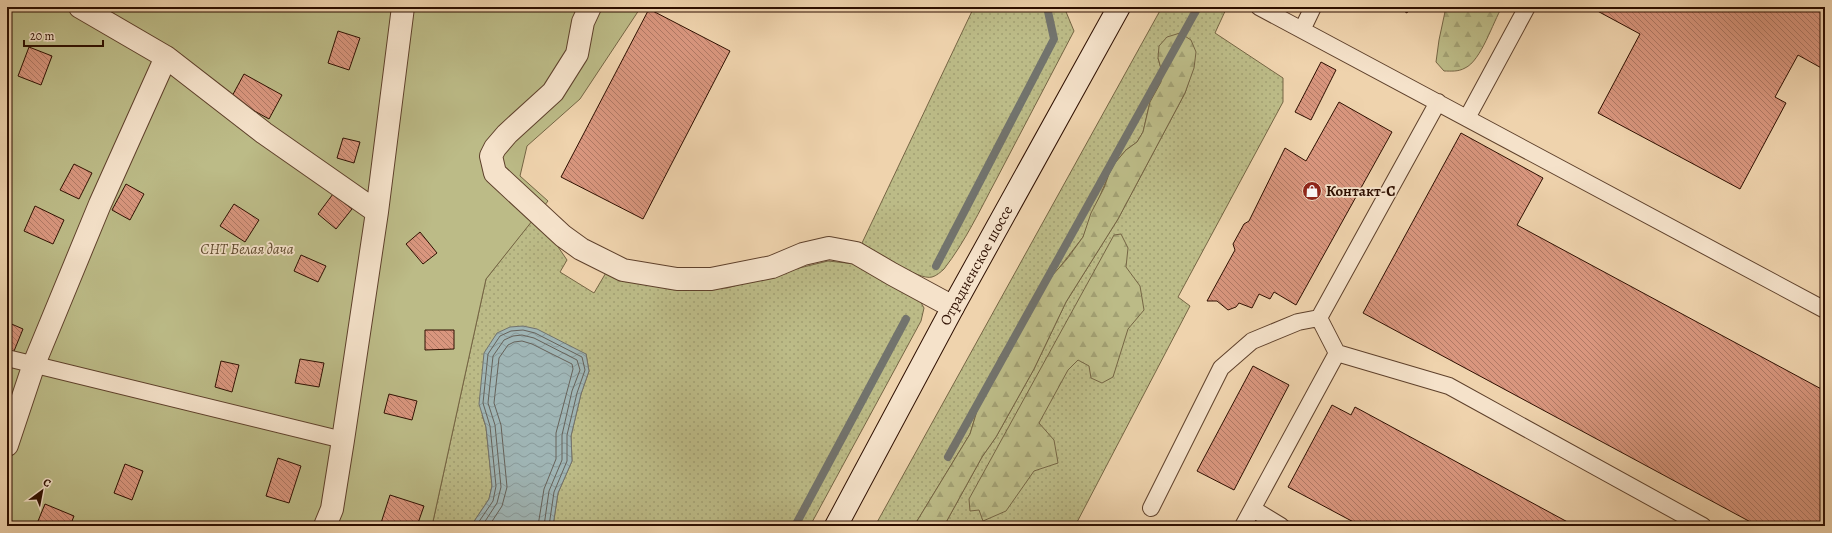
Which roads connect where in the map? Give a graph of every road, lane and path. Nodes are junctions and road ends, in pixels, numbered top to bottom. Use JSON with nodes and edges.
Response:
{"nodes":[{"id":1,"x":80,"y":7,"type":"edge"},
{"id":2,"x":403,"y":7,"type":"edge"},
{"id":3,"x":590,"y":7,"type":"edge"},
{"id":4,"x":1119,"y":7,"type":"edge"},
{"id":5,"x":1259,"y":7,"type":"edge"},
{"id":6,"x":1313,"y":7,"type":"edge"},
{"id":7,"x":1527,"y":7,"type":"edge"},
{"id":8,"x":1302,"y":30,"type":"junction"},
{"id":9,"x":166,"y":57,"type":"junction"},
{"id":10,"x":1438,"y":102,"type":"junction"},
{"id":11,"x":1467,"y":118,"type":"junction"},
{"id":12,"x":377,"y":212,"type":"junction"},
{"id":13,"x":954,"y":307,"type":"junction"},
{"id":14,"x":1825,"y":310,"type":"edge"},
{"id":15,"x":1319,"y":318,"type":"junction"},
{"id":16,"x":1337,"y":354,"type":"junction"},
{"id":17,"x":7,"y":358,"type":"edge"},
{"id":18,"x":34,"y":364,"type":"junction"},
{"id":19,"x":343,"y":440,"type":"junction"},
{"id":20,"x":7,"y":445,"type":"edge"},
{"id":21,"x":1151,"y":508,"type":"dead end"},
{"id":22,"x":1253,"y":509,"type":"junction"},
{"id":23,"x":325,"y":526,"type":"edge"},
{"id":24,"x":836,"y":526,"type":"edge"},
{"id":25,"x":1243,"y":526,"type":"edge"},
{"id":26,"x":1281,"y":526,"type":"edge"},
{"id":27,"x":1703,"y":526,"type":"edge"}],
"edges":[{"from":1,"to":9,"type":"street"},
{"from":2,"to":12,"type":"street"},
{"from":3,"to":13,"type":"street"},
{"from":4,"to":13,"type":"street","name":"Отрадненское шоссе"},
{"from":5,"to":8,"type":"lane"},
{"from":6,"to":8,"type":"lane"},
{"from":7,"to":11,"type":"lane"},
{"from":8,"to":10,"type":"lane"},
{"from":9,"to":12,"type":"street"},
{"from":9,"to":18,"type":"street"},
{"from":10,"to":11,"type":"lane"},
{"from":10,"to":15,"type":"lane"},
{"from":11,"to":14,"type":"lane"},
{"from":12,"to":19,"type":"street"},
{"from":13,"to":24,"type":"street","name":"Отрадненское шоссе"},
{"from":15,"to":16,"type":"lane"},
{"from":15,"to":21,"type":"lane"},
{"from":16,"to":22,"type":"lane"},
{"from":16,"to":27,"type":"lane"},
{"from":17,"to":18,"type":"lane"},
{"from":18,"to":19,"type":"lane"},
{"from":18,"to":20,"type":"street"},
{"from":19,"to":23,"type":"street"},
{"from":22,"to":25,"type":"lane"},
{"from":22,"to":26,"type":"lane"}]}
